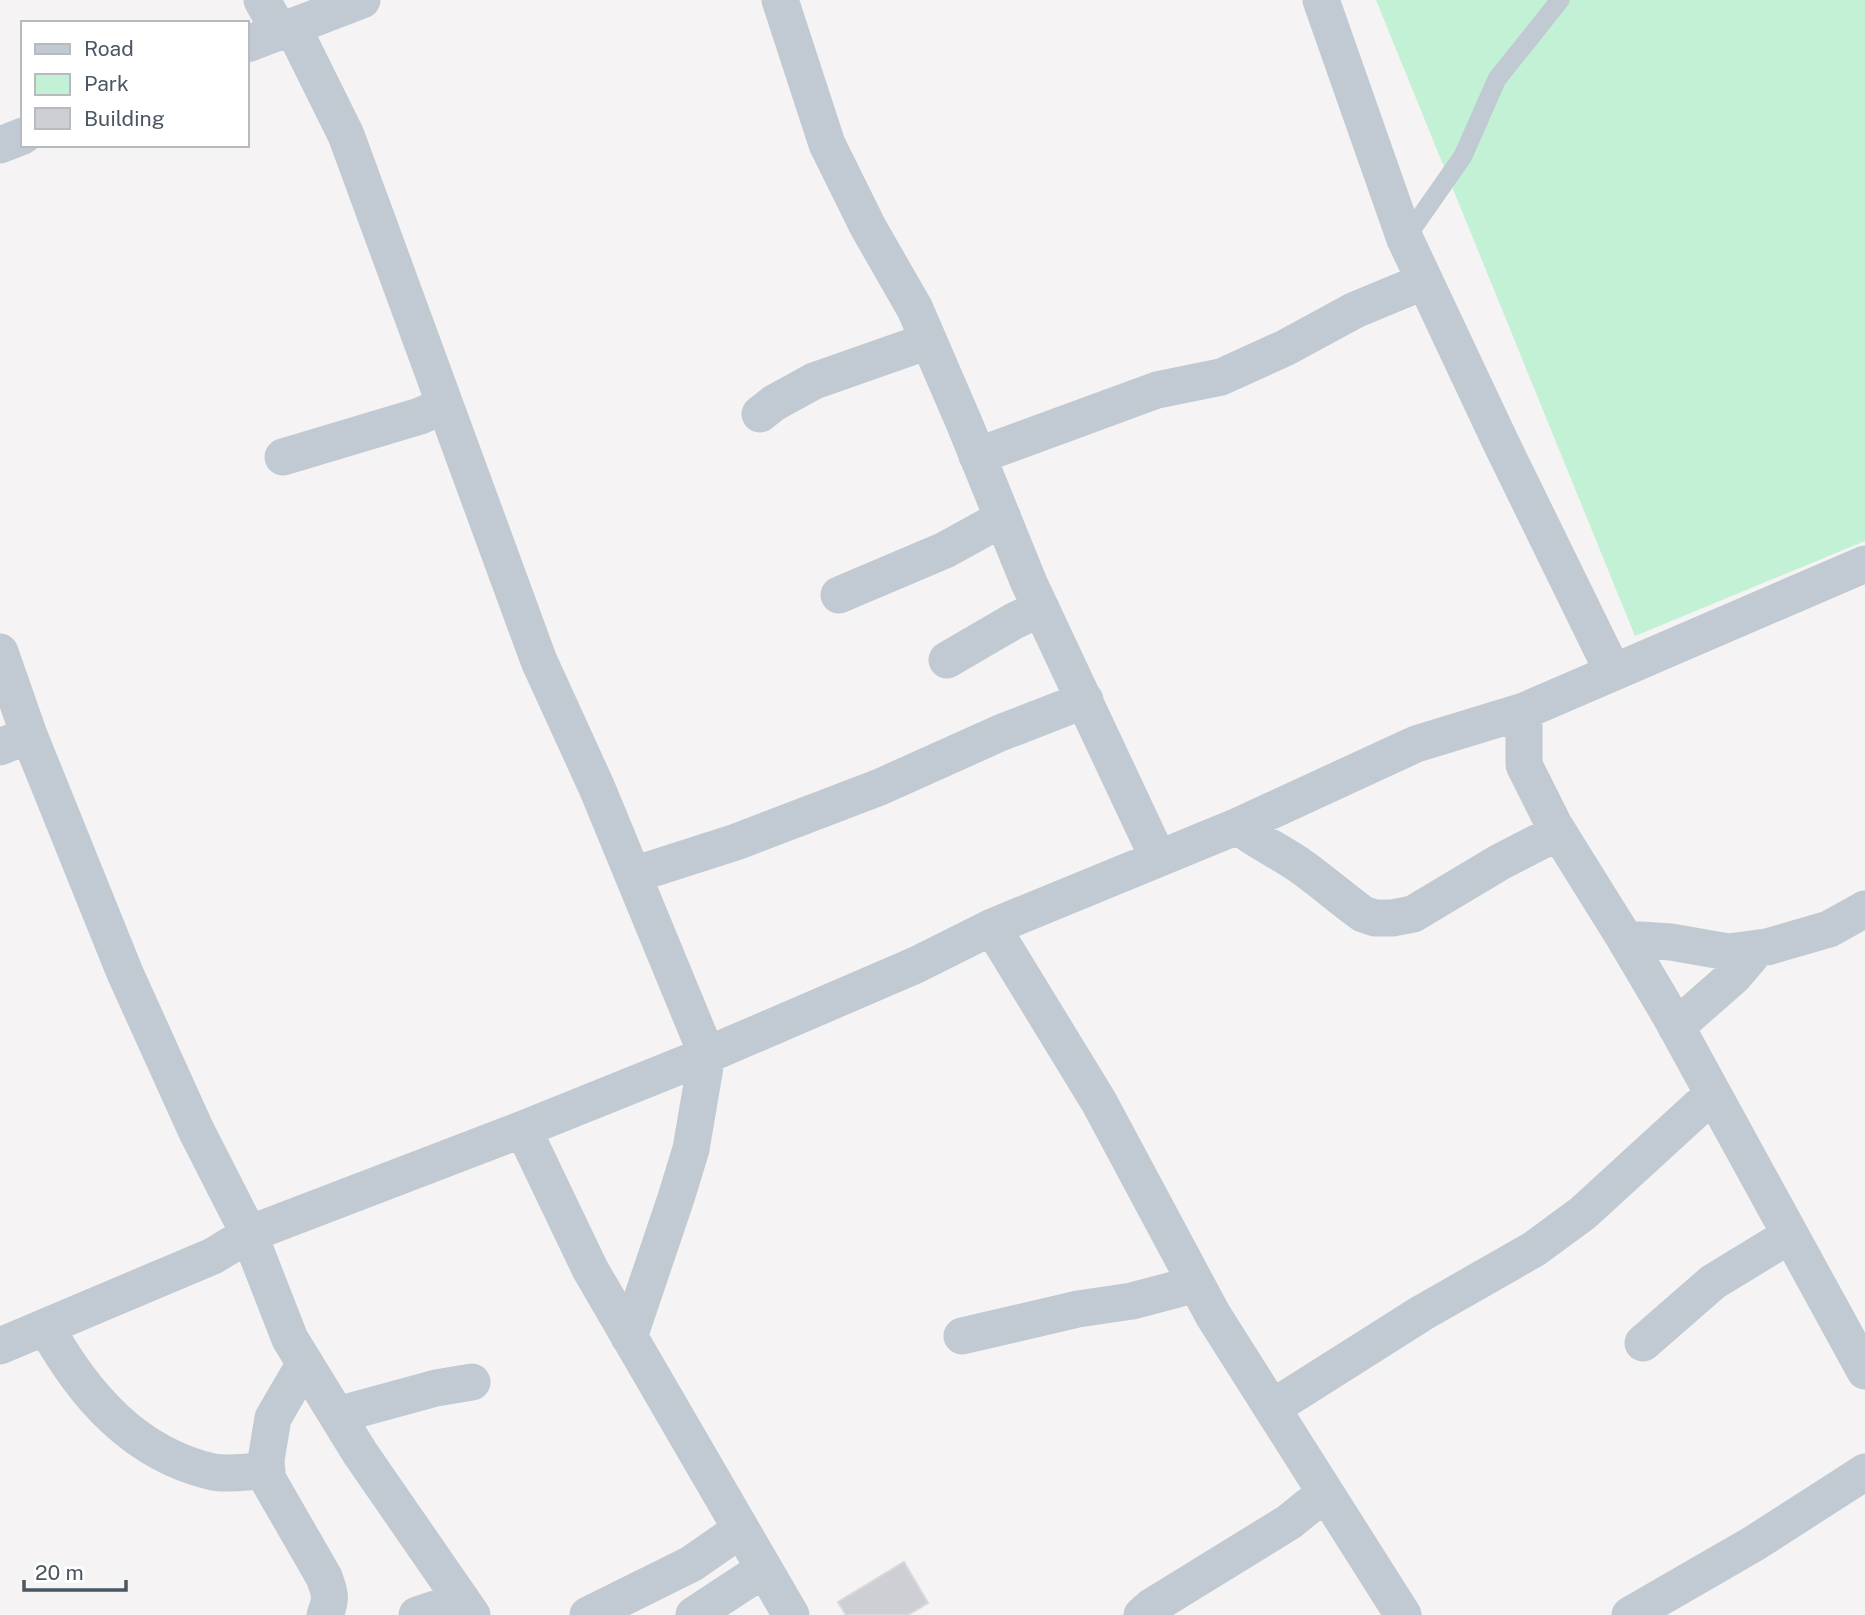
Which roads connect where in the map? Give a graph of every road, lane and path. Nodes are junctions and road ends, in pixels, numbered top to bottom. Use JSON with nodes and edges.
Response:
{"nodes":[{"id":1,"x":362,"y":0,"type":"edge"},
{"id":2,"x":780,"y":0,"type":"edge"},
{"id":3,"x":1560,"y":0,"type":"edge"},
{"id":4,"x":1320,"y":1,"type":"edge"},
{"id":5,"x":270,"y":25,"type":"edge"},
{"id":6,"x":21,"y":137,"type":"edge"},
{"id":7,"x":0,"y":145,"type":"edge"},
{"id":8,"x":1405,"y":239,"type":"junction"},
{"id":9,"x":1425,"y":281,"type":"junction"},
{"id":10,"x":928,"y":341,"type":"junction"},
{"id":11,"x":445,"y":405,"type":"junction"},
{"id":12,"x":760,"y":414,"type":"dead end"},
{"id":13,"x":978,"y":456,"type":"junction"},
{"id":14,"x":283,"y":457,"type":"dead end"},
{"id":15,"x":1003,"y":518,"type":"junction"},
{"id":16,"x":1865,"y":564,"type":"edge"},
{"id":17,"x":839,"y":595,"type":"dead end"},
{"id":18,"x":1041,"y":608,"type":"junction"},
{"id":19,"x":0,"y":652,"type":"edge"},
{"id":20,"x":947,"y":660,"type":"dead end"},
{"id":21,"x":1613,"y":672,"type":"junction"},
{"id":22,"x":1085,"y":700,"type":"junction"},
{"id":23,"x":1524,"y":711,"type":"junction"},
{"id":24,"x":15,"y":741,"type":"edge"},
{"id":25,"x":1237,"y":826,"type":"junction"},
{"id":26,"x":1558,"y":832,"type":"junction"},
{"id":27,"x":1158,"y":858,"type":"junction"},
{"id":28,"x":633,"y":875,"type":"junction"},
{"id":29,"x":1865,"y":909,"type":"edge"},
{"id":30,"x":992,"y":927,"type":"junction"},
{"id":31,"x":1625,"y":939,"type":"junction"},
{"id":32,"x":1758,"y":948,"type":"junction"},
{"id":33,"x":1676,"y":1027,"type":"junction"},
{"id":34,"x":707,"y":1055,"type":"junction"},
{"id":35,"x":1713,"y":1094,"type":"junction"},
{"id":36,"x":523,"y":1129,"type":"junction"},
{"id":37,"x":249,"y":1234,"type":"junction"},
{"id":38,"x":1790,"y":1235,"type":"junction"},
{"id":39,"x":1196,"y":1284,"type":"junction"},
{"id":40,"x":46,"y":1326,"type":"junction"},
{"id":41,"x":962,"y":1335,"type":"dead end"},
{"id":42,"x":629,"y":1337,"type":"junction"},
{"id":43,"x":1643,"y":1343,"type":"dead end"},
{"id":44,"x":0,"y":1346,"type":"edge"},
{"id":45,"x":305,"y":1363,"type":"junction"},
{"id":46,"x":1865,"y":1371,"type":"edge"},
{"id":47,"x":472,"y":1382,"type":"dead end"},
{"id":48,"x":1272,"y":1408,"type":"junction"},
{"id":49,"x":337,"y":1415,"type":"junction"},
{"id":50,"x":267,"y":1471,"type":"junction"},
{"id":51,"x":1865,"y":1472,"type":"edge"},
{"id":52,"x":1325,"y":1493,"type":"junction"},
{"id":53,"x":740,"y":1530,"type":"junction"},
{"id":54,"x":764,"y":1570,"type":"junction"},
{"id":55,"x":467,"y":1608,"type":"edge"},
{"id":56,"x":325,"y":1615,"type":"edge"},
{"id":57,"x":417,"y":1615,"type":"edge"},
{"id":58,"x":588,"y":1615,"type":"edge"},
{"id":59,"x":694,"y":1615,"type":"edge"},
{"id":60,"x":791,"y":1615,"type":"edge"},
{"id":61,"x":1142,"y":1615,"type":"edge"},
{"id":62,"x":1403,"y":1615,"type":"edge"},
{"id":63,"x":1630,"y":1615,"type":"edge"}],
"edges":[{"from":1,"to":5,"type":"street"},
{"from":2,"to":10,"type":"street"},
{"from":3,"to":8,"type":"lane"},
{"from":4,"to":8,"type":"street"},
{"from":5,"to":11,"type":"street"},
{"from":6,"to":7,"type":"street"},
{"from":8,"to":9,"type":"street"},
{"from":9,"to":13,"type":"street"},
{"from":9,"to":21,"type":"street"},
{"from":10,"to":12,"type":"street"},
{"from":10,"to":13,"type":"street"},
{"from":11,"to":14,"type":"street"},
{"from":11,"to":28,"type":"street"},
{"from":13,"to":15,"type":"street"},
{"from":15,"to":17,"type":"street"},
{"from":15,"to":18,"type":"street"},
{"from":16,"to":21,"type":"street"},
{"from":18,"to":20,"type":"street"},
{"from":18,"to":22,"type":"street"},
{"from":19,"to":24,"type":"street"},
{"from":21,"to":23,"type":"street"},
{"from":22,"to":27,"type":"street"},
{"from":22,"to":28,"type":"street"},
{"from":23,"to":25,"type":"street"},
{"from":23,"to":26,"type":"street"},
{"from":24,"to":37,"type":"street"},
{"from":25,"to":26,"type":"street"},
{"from":25,"to":27,"type":"street"},
{"from":26,"to":31,"type":"street"},
{"from":27,"to":30,"type":"street"},
{"from":28,"to":34,"type":"street"},
{"from":29,"to":32,"type":"street"},
{"from":30,"to":34,"type":"street"},
{"from":30,"to":39,"type":"street"},
{"from":31,"to":32,"type":"street"},
{"from":31,"to":33,"type":"street"},
{"from":32,"to":33,"type":"street"},
{"from":33,"to":35,"type":"street"},
{"from":34,"to":36,"type":"street"},
{"from":34,"to":42,"type":"street"},
{"from":35,"to":38,"type":"street"},
{"from":35,"to":48,"type":"street"},
{"from":36,"to":37,"type":"street"},
{"from":36,"to":42,"type":"street"},
{"from":37,"to":40,"type":"street"},
{"from":37,"to":45,"type":"street"},
{"from":38,"to":43,"type":"street"},
{"from":38,"to":46,"type":"street"},
{"from":39,"to":41,"type":"street"},
{"from":39,"to":48,"type":"street"},
{"from":40,"to":44,"type":"street"},
{"from":40,"to":50,"type":"street"},
{"from":42,"to":53,"type":"street"},
{"from":45,"to":49,"type":"street"},
{"from":45,"to":50,"type":"street"},
{"from":47,"to":49,"type":"street"},
{"from":48,"to":52,"type":"street"},
{"from":49,"to":55,"type":"street"},
{"from":50,"to":56,"type":"street"},
{"from":51,"to":63,"type":"street"},
{"from":52,"to":61,"type":"street"},
{"from":52,"to":62,"type":"street"},
{"from":53,"to":54,"type":"street"},
{"from":53,"to":58,"type":"street"},
{"from":54,"to":59,"type":"street"},
{"from":54,"to":60,"type":"street"},
{"from":55,"to":57,"type":"street"}]}
